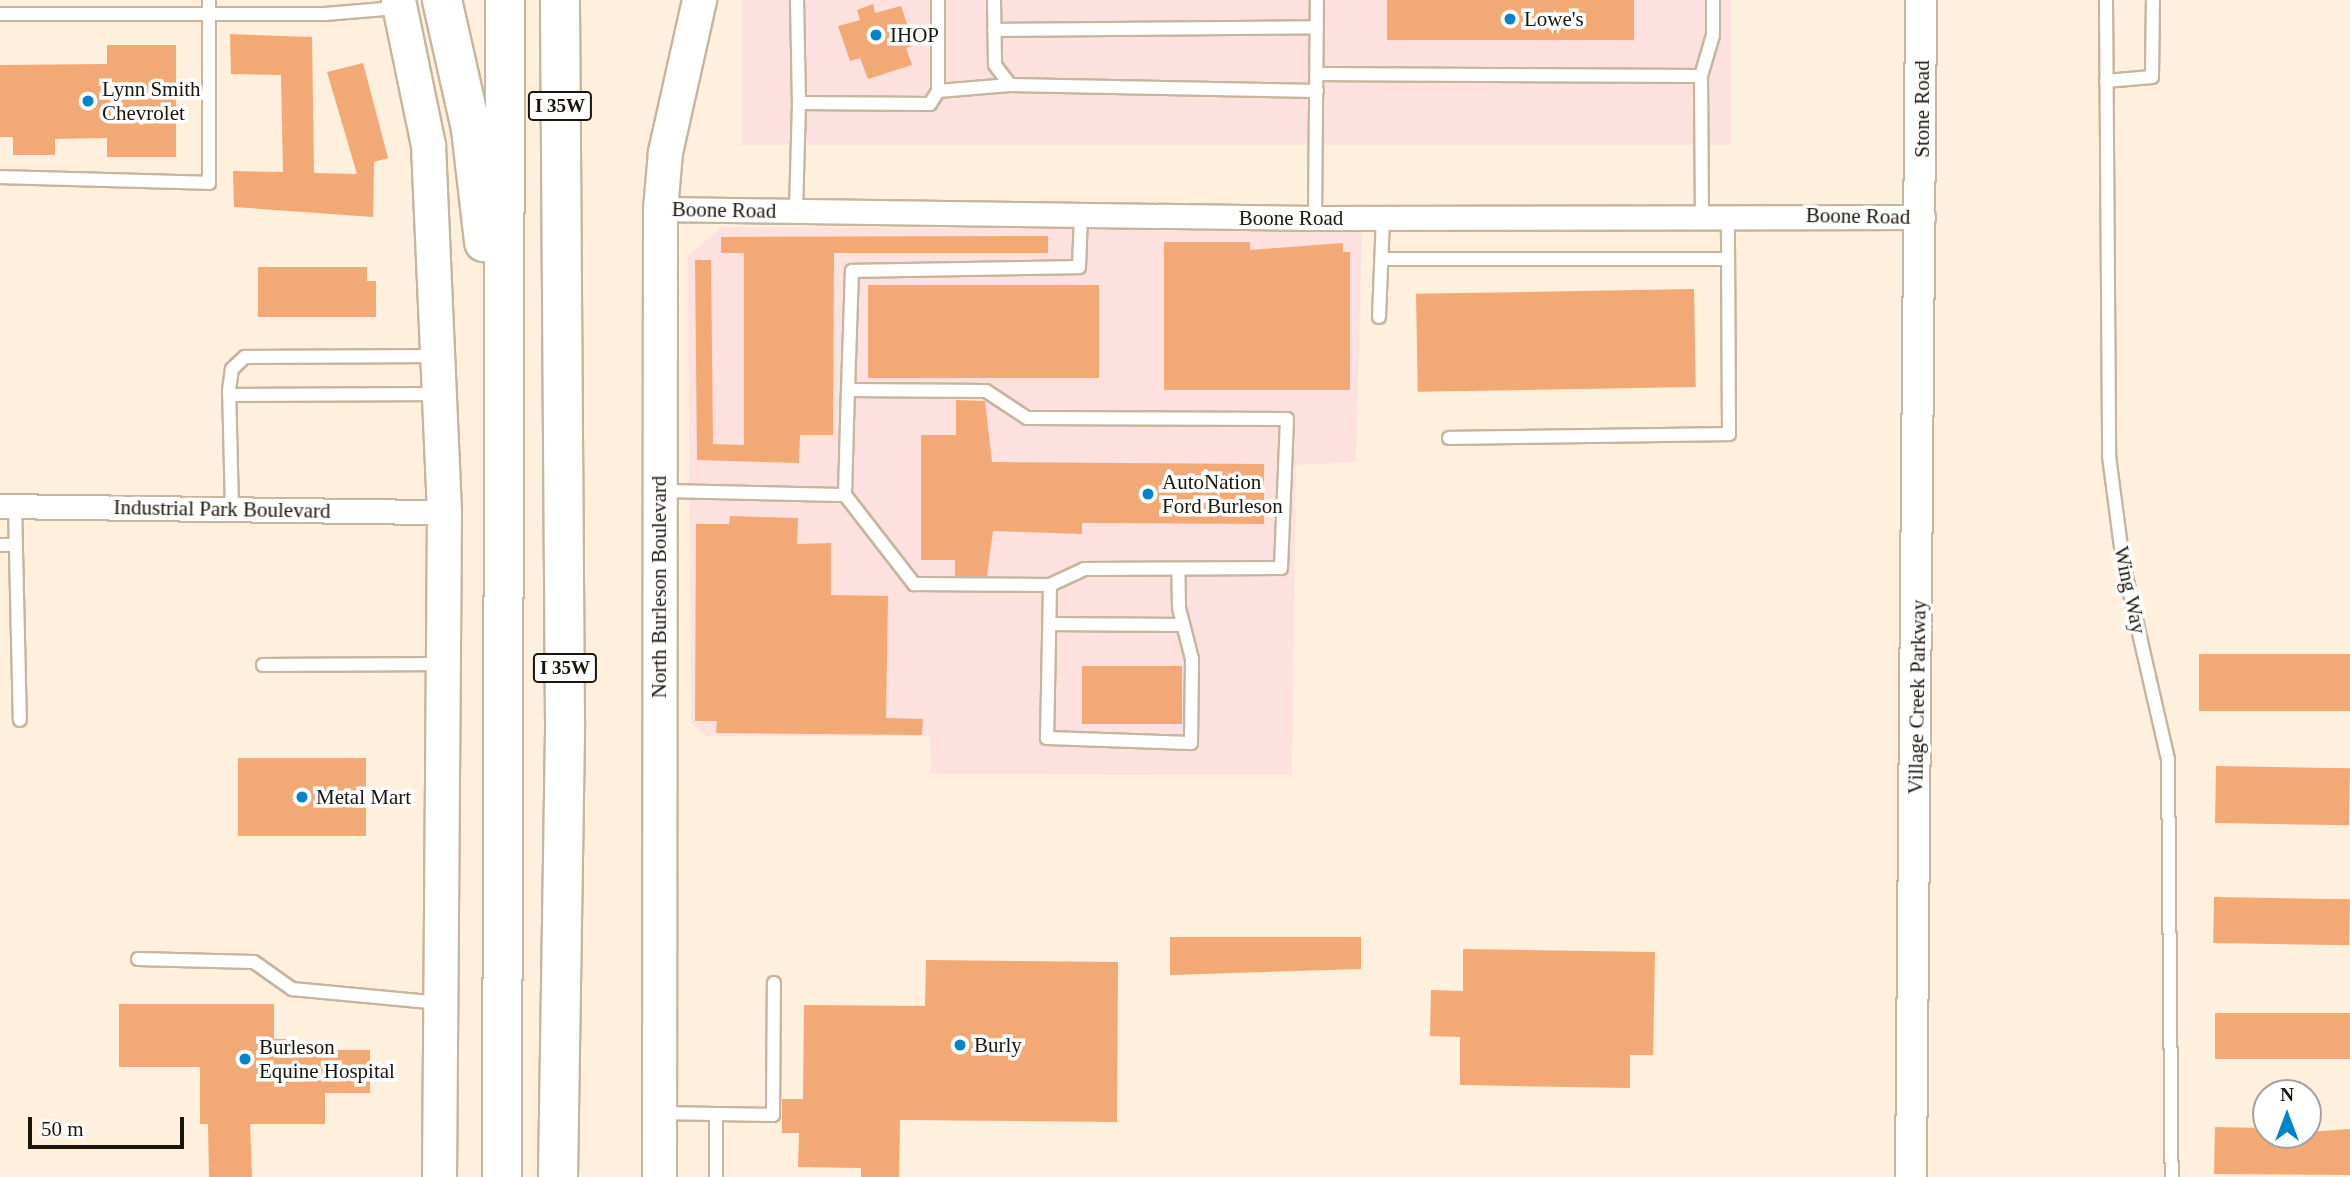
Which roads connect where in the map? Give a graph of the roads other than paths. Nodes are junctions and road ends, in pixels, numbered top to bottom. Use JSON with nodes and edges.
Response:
{"nodes":[{"id":1,"x":442,"y":0,"type":"edge"},
{"id":2,"x":505,"y":0,"type":"edge"},
{"id":3,"x":560,"y":0,"type":"edge"},
{"id":4,"x":699,"y":0,"type":"edge"},
{"id":5,"x":797,"y":0,"type":"edge"},
{"id":6,"x":938,"y":0,"type":"edge"},
{"id":7,"x":994,"y":0,"type":"edge"},
{"id":8,"x":1317,"y":0,"type":"edge"},
{"id":9,"x":1713,"y":0,"type":"edge"},
{"id":10,"x":1922,"y":0,"type":"edge"},
{"id":11,"x":2106,"y":0,"type":"edge"},
{"id":12,"x":2153,"y":0,"type":"edge"},
{"id":13,"x":399,"y":4,"type":"edge"},
{"id":14,"x":210,"y":6,"type":"edge"},
{"id":15,"x":77,"y":7,"type":"edge"},
{"id":16,"x":0,"y":14,"type":"edge"},
{"id":17,"x":1317,"y":27,"type":"junction"},
{"id":18,"x":994,"y":30,"type":"junction"},
{"id":19,"x":1317,"y":74,"type":"junction"},
{"id":20,"x":1701,"y":76,"type":"junction"},
{"id":21,"x":2106,"y":81,"type":"junction"},
{"id":22,"x":1010,"y":85,"type":"junction"},
{"id":23,"x":939,"y":91,"type":"junction"},
{"id":24,"x":1317,"y":91,"type":"junction"},
{"id":25,"x":799,"y":103,"type":"junction"},
{"id":26,"x":0,"y":177,"type":"edge"},
{"id":27,"x":660,"y":209,"type":"junction"},
{"id":28,"x":796,"y":211,"type":"junction"},
{"id":29,"x":1081,"y":215,"type":"junction"},
{"id":30,"x":1702,"y":215,"type":"junction"},
{"id":31,"x":1728,"y":215,"type":"junction"},
{"id":32,"x":1923,"y":217,"type":"junction"},
{"id":33,"x":1315,"y":218,"type":"junction"},
{"id":34,"x":1383,"y":218,"type":"junction"},
{"id":35,"x":1728,"y":259,"type":"junction"},
{"id":36,"x":1383,"y":260,"type":"junction"},
{"id":37,"x":1379,"y":317,"type":"dead end"},
{"id":38,"x":438,"y":356,"type":"junction"},
{"id":39,"x":848,"y":390,"type":"junction"},
{"id":40,"x":440,"y":394,"type":"junction"},
{"id":41,"x":229,"y":395,"type":"junction"},
{"id":42,"x":502,"y":411,"type":"junction"},
{"id":43,"x":1449,"y":439,"type":"dead end"},
{"id":44,"x":659,"y":491,"type":"junction"},
{"id":45,"x":845,"y":495,"type":"junction"},
{"id":46,"x":8,"y":506,"type":"edge"},
{"id":47,"x":232,"y":509,"type":"junction"},
{"id":48,"x":444,"y":512,"type":"junction"},
{"id":49,"x":0,"y":545,"type":"edge"},
{"id":50,"x":16,"y":545,"type":"junction"},
{"id":51,"x":1178,"y":569,"type":"junction"},
{"id":52,"x":1050,"y":585,"type":"junction"},
{"id":53,"x":1050,"y":624,"type":"junction"},
{"id":54,"x":1182,"y":625,"type":"junction"},
{"id":55,"x":443,"y":664,"type":"junction"},
{"id":56,"x":263,"y":665,"type":"dead end"},
{"id":57,"x":20,"y":720,"type":"dead end"},
{"id":58,"x":138,"y":959,"type":"dead end"},
{"id":59,"x":774,"y":983,"type":"dead end"},
{"id":60,"x":440,"y":1003,"type":"junction"},
{"id":61,"x":659,"y":1113,"type":"junction"},
{"id":62,"x":716,"y":1114,"type":"junction"},
{"id":63,"x":559,"y":1124,"type":"junction"},
{"id":64,"x":501,"y":1125,"type":"junction"},
{"id":65,"x":439,"y":1177,"type":"edge"},
{"id":66,"x":484,"y":1177,"type":"edge"},
{"id":67,"x":502,"y":1177,"type":"edge"},
{"id":68,"x":558,"y":1177,"type":"edge"},
{"id":69,"x":565,"y":1177,"type":"edge"},
{"id":70,"x":659,"y":1177,"type":"edge"},
{"id":71,"x":716,"y":1177,"type":"edge"},
{"id":72,"x":1911,"y":1177,"type":"edge"},
{"id":73,"x":2172,"y":1177,"type":"edge"}],
"edges":[{"from":1,"to":42,"type":"highway"},
{"from":2,"to":42,"type":"highway","number":"I 35W"},
{"from":3,"to":63,"type":"highway","number":"I 35W"},
{"from":4,"to":27,"type":"main road","name":"North Burleson Boulevard"},
{"from":5,"to":25,"type":"lane"},
{"from":6,"to":23,"type":"lane"},
{"from":7,"to":18,"type":"lane"},
{"from":8,"to":17,"type":"lane"},
{"from":9,"to":20,"type":"lane"},
{"from":10,"to":32,"type":"street","name":"Stone Road"},
{"from":11,"to":21,"type":"lane","name":"Wing Way"},
{"from":12,"to":21,"type":"lane"},
{"from":13,"to":14,"type":"lane"},
{"from":13,"to":38,"type":"main road"},
{"from":14,"to":15,"type":"lane"},
{"from":14,"to":26,"type":"lane"},
{"from":15,"to":16,"type":"lane"},
{"from":17,"to":18,"type":"lane"},
{"from":17,"to":19,"type":"lane"},
{"from":18,"to":22,"type":"lane"},
{"from":19,"to":20,"type":"lane"},
{"from":19,"to":24,"type":"lane"},
{"from":20,"to":30,"type":"lane"},
{"from":21,"to":73,"type":"lane","name":"Wing Way"},
{"from":22,"to":23,"type":"lane"},
{"from":22,"to":24,"type":"lane"},
{"from":23,"to":25,"type":"lane"},
{"from":24,"to":33,"type":"lane"},
{"from":25,"to":28,"type":"lane"},
{"from":27,"to":28,"type":"street","name":"Boone Road"},
{"from":27,"to":44,"type":"main road","name":"North Burleson Boulevard"},
{"from":28,"to":29,"type":"street","name":"Boone Road"},
{"from":29,"to":33,"type":"street","name":"Boone Road"},
{"from":29,"to":39,"type":"lane"},
{"from":30,"to":31,"type":"street","name":"Boone Road"},
{"from":30,"to":34,"type":"street","name":"Boone Road"},
{"from":31,"to":32,"type":"street","name":"Boone Road"},
{"from":31,"to":35,"type":"lane"},
{"from":32,"to":72,"type":"street","name":"Village Creek Parkway"},
{"from":33,"to":34,"type":"street","name":"Boone Road"},
{"from":34,"to":36,"type":"lane"},
{"from":35,"to":36,"type":"lane"},
{"from":35,"to":43,"type":"lane"},
{"from":36,"to":37,"type":"lane"},
{"from":38,"to":40,"type":"main road"},
{"from":38,"to":41,"type":"lane"},
{"from":39,"to":45,"type":"lane"},
{"from":39,"to":51,"type":"lane"},
{"from":40,"to":41,"type":"lane"},
{"from":40,"to":48,"type":"main road"},
{"from":41,"to":47,"type":"lane"},
{"from":42,"to":64,"type":"highway","number":"I 35W"},
{"from":44,"to":45,"type":"lane"},
{"from":44,"to":61,"type":"main road","name":"North Burleson Boulevard"},
{"from":45,"to":52,"type":"lane"},
{"from":46,"to":47,"type":"street","name":"Industrial Park Boulevard"},
{"from":46,"to":50,"type":"lane"},
{"from":47,"to":48,"type":"street","name":"Industrial Park Boulevard"},
{"from":48,"to":55,"type":"main road"},
{"from":49,"to":50,"type":"lane"},
{"from":50,"to":57,"type":"lane"},
{"from":51,"to":52,"type":"lane"},
{"from":51,"to":54,"type":"lane"},
{"from":52,"to":53,"type":"lane"},
{"from":53,"to":54,"type":"lane"},
{"from":53,"to":54,"type":"lane"},
{"from":55,"to":56,"type":"lane"},
{"from":55,"to":60,"type":"main road"},
{"from":58,"to":60,"type":"lane"},
{"from":59,"to":62,"type":"lane"},
{"from":60,"to":65,"type":"main road"},
{"from":61,"to":62,"type":"lane"},
{"from":61,"to":70,"type":"main road","name":"North Burleson Boulevard"},
{"from":62,"to":71,"type":"lane"},
{"from":63,"to":68,"type":"highway","number":"I 35W"},
{"from":63,"to":69,"type":"highway"},
{"from":64,"to":66,"type":"highway"},
{"from":64,"to":67,"type":"highway","number":"I 35W"}]}
